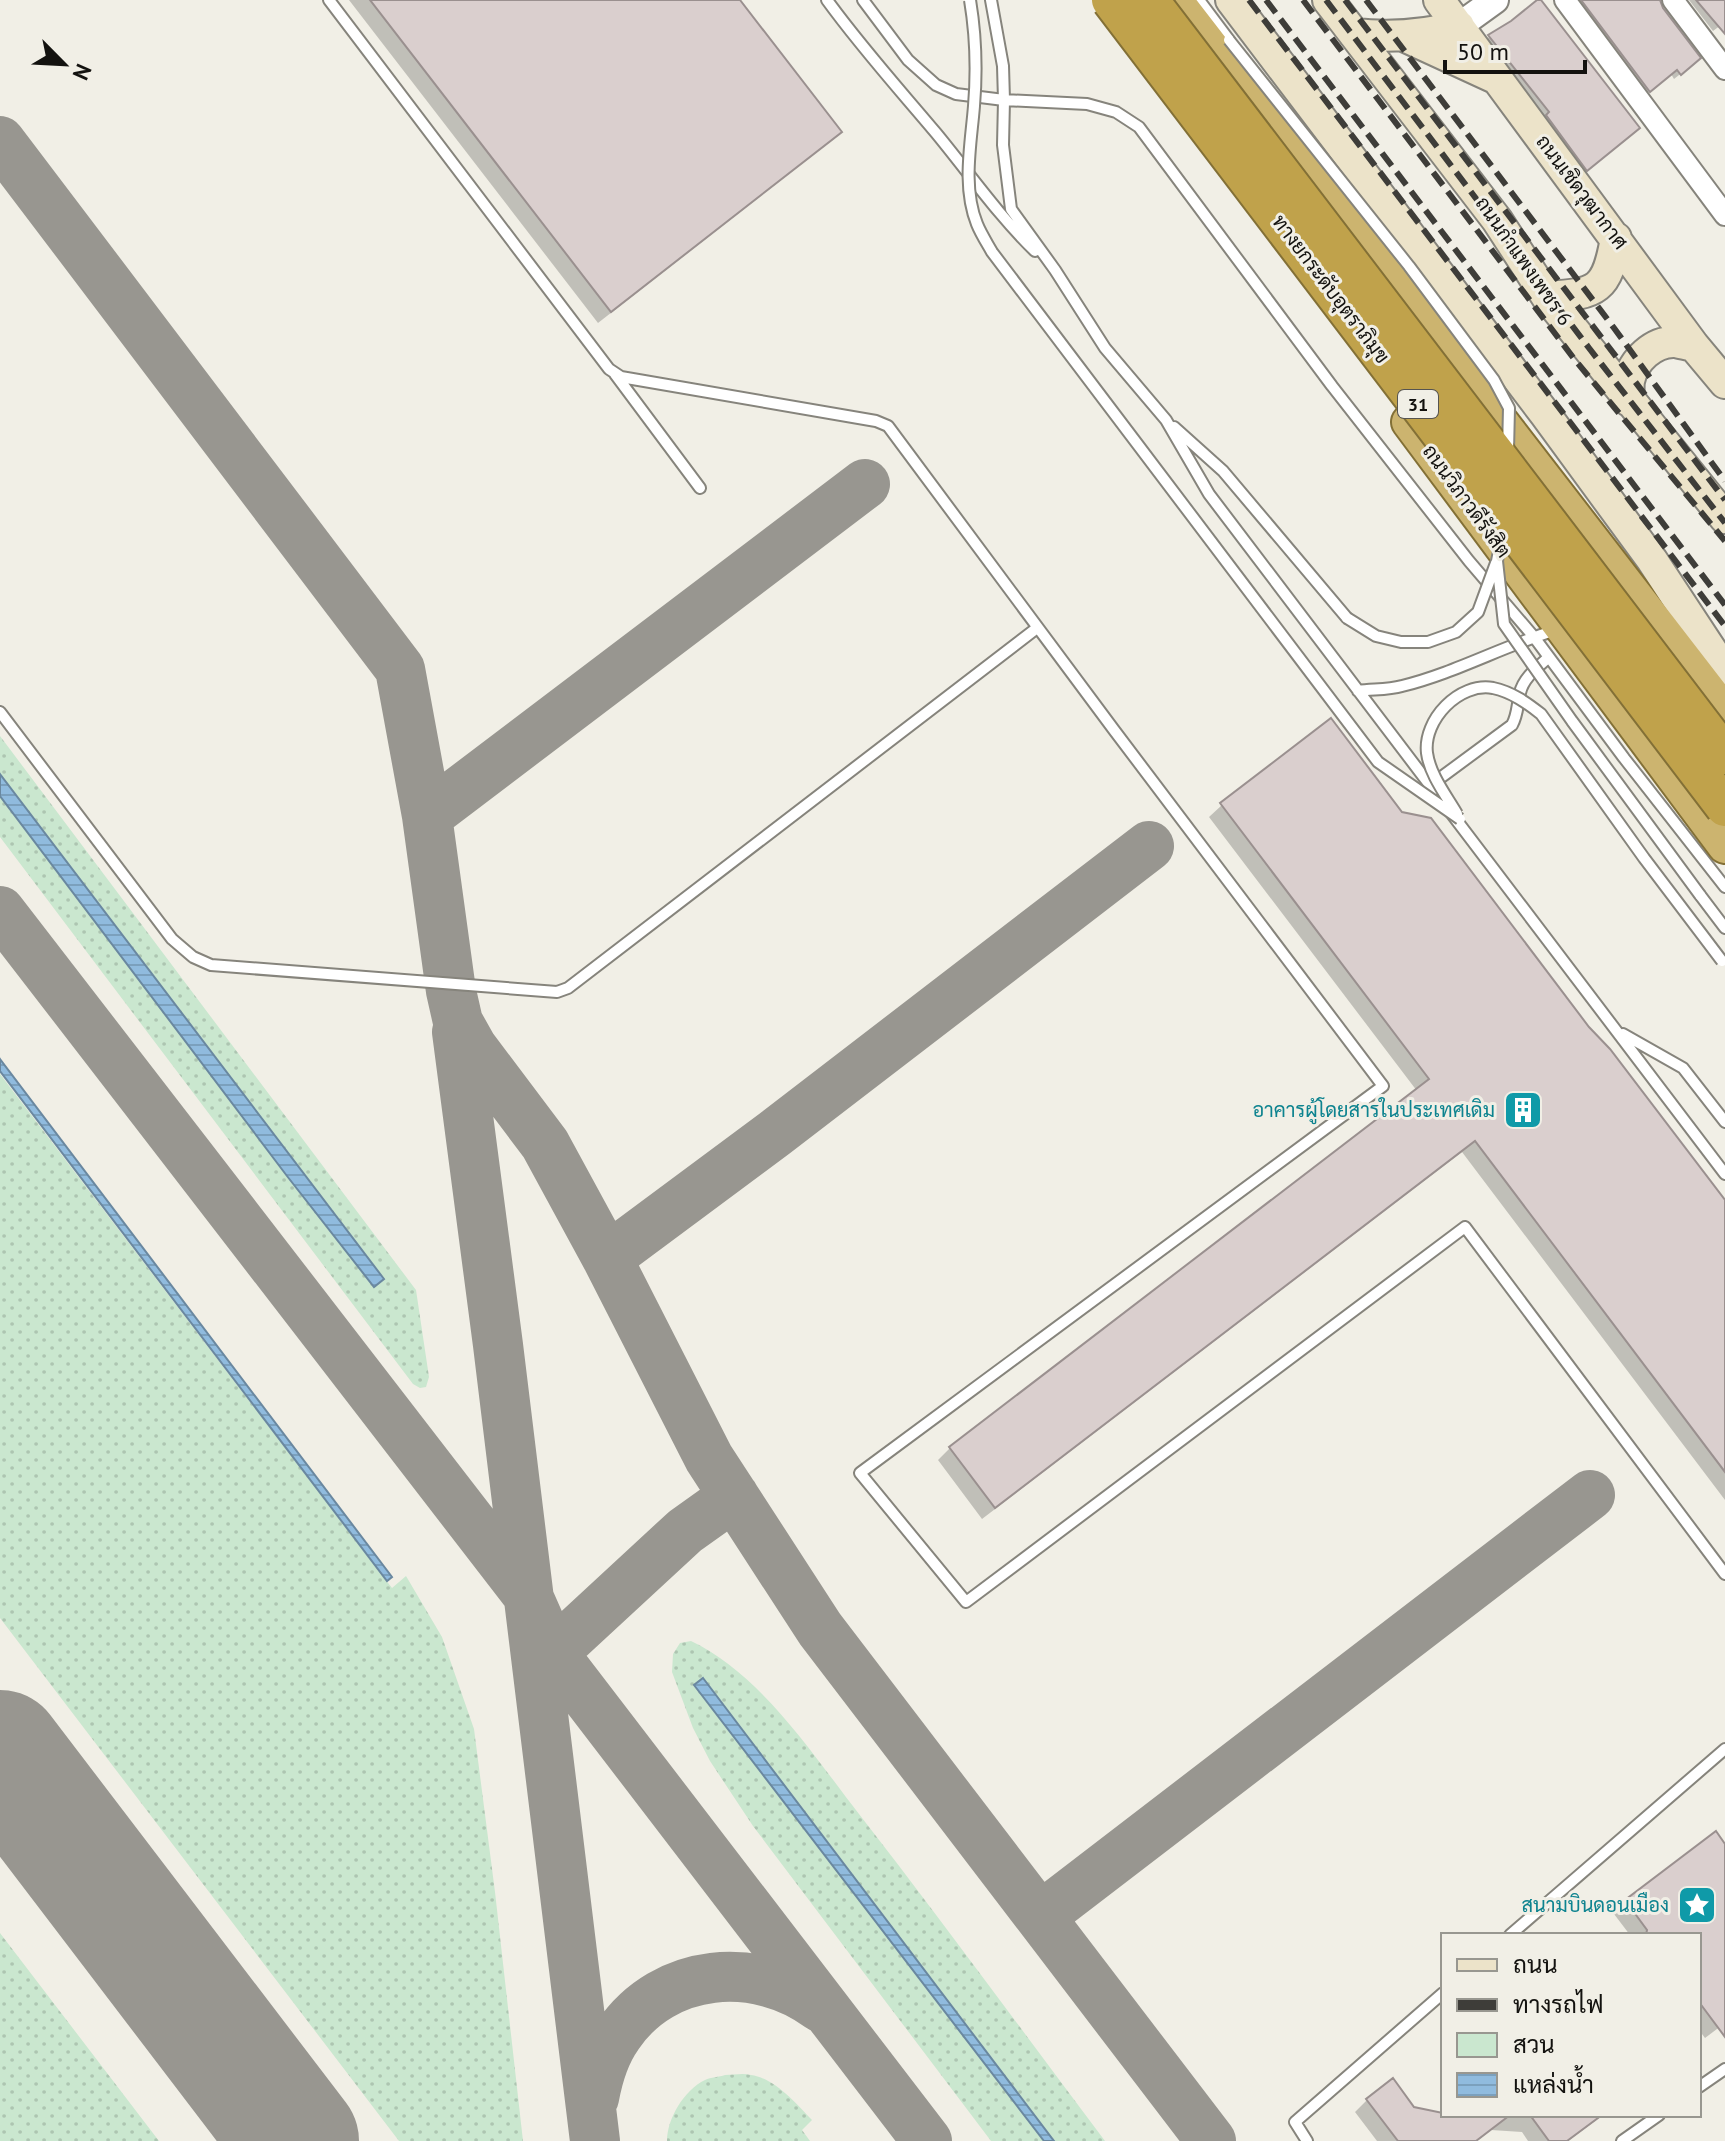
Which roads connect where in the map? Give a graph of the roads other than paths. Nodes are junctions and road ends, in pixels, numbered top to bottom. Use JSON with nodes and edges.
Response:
{"nodes":[{"id":1,"x":329,"y":0,"type":"edge"},
{"id":2,"x":827,"y":0,"type":"edge"},
{"id":3,"x":863,"y":0,"type":"edge"},
{"id":4,"x":970,"y":0,"type":"edge"},
{"id":5,"x":991,"y":0,"type":"edge"},
{"id":6,"x":1098,"y":0,"type":"edge"},
{"id":7,"x":1111,"y":0,"type":"edge"},
{"id":8,"x":1149,"y":0,"type":"edge"},
{"id":9,"x":1175,"y":0,"type":"edge"},
{"id":10,"x":1199,"y":0,"type":"edge"},
{"id":11,"x":1231,"y":0,"type":"edge"},
{"id":12,"x":1328,"y":0,"type":"edge"},
{"id":13,"x":1439,"y":0,"type":"edge"},
{"id":14,"x":1495,"y":0,"type":"edge"},
{"id":15,"x":1565,"y":0,"type":"edge"},
{"id":16,"x":1673,"y":0,"type":"edge"},
{"id":17,"x":1459,"y":26,"type":"junction"},
{"id":18,"x":1354,"y":34,"type":"junction"},
{"id":19,"x":1406,"y":37,"type":"junction"},
{"id":20,"x":1725,"y":69,"type":"edge"},
{"id":21,"x":1498,"y":80,"type":"junction"},
{"id":22,"x":1004,"y":100,"type":"junction"},
{"id":23,"x":1725,"y":215,"type":"edge"},
{"id":24,"x":1616,"y":238,"type":"junction"},
{"id":25,"x":1055,"y":270,"type":"junction"},
{"id":26,"x":1547,"y":297,"type":"junction"},
{"id":27,"x":1694,"y":346,"type":"junction"},
{"id":28,"x":614,"y":373,"type":"junction"},
{"id":29,"x":1725,"y":383,"type":"edge"},
{"id":30,"x":1629,"y":401,"type":"junction"},
{"id":31,"x":1166,"y":420,"type":"junction"},
{"id":32,"x":700,"y":488,"type":"dead end"},
{"id":33,"x":1505,"y":491,"type":"dead end"},
{"id":34,"x":1504,"y":506,"type":"dead end"},
{"id":35,"x":1725,"y":518,"type":"edge"},
{"id":36,"x":1497,"y":561,"type":"junction"},
{"id":37,"x":1037,"y":628,"type":"junction"},
{"id":38,"x":1548,"y":641,"type":"junction"},
{"id":39,"x":1725,"y":671,"type":"edge"},
{"id":40,"x":1358,"y":691,"type":"junction"},
{"id":41,"x":0,"y":712,"type":"edge"},
{"id":42,"x":1725,"y":712,"type":"edge"},
{"id":43,"x":1725,"y":755,"type":"edge"},
{"id":44,"x":1431,"y":786,"type":"junction"},
{"id":45,"x":1725,"y":807,"type":"edge"},
{"id":46,"x":1460,"y":819,"type":"junction"},
{"id":47,"x":1725,"y":846,"type":"edge"},
{"id":48,"x":1725,"y":887,"type":"edge"},
{"id":49,"x":1725,"y":928,"type":"edge"},
{"id":50,"x":1724,"y":962,"type":"edge"},
{"id":51,"x":1725,"y":1122,"type":"edge"},
{"id":52,"x":1725,"y":1174,"type":"edge"},
{"id":53,"x":1725,"y":1574,"type":"edge"},
{"id":54,"x":1725,"y":1749,"type":"edge"},
{"id":55,"x":1512,"y":1933,"type":"edge"},
{"id":56,"x":1441,"y":1995,"type":"edge"},
{"id":57,"x":1725,"y":2069,"type":"edge"},
{"id":58,"x":1701,"y":2086,"type":"edge"},
{"id":59,"x":1656,"y":2117,"type":"edge"},
{"id":60,"x":1307,"y":2141,"type":"edge"},
{"id":61,"x":1622,"y":2141,"type":"edge"}],
"edges":[{"from":1,"to":28,"type":"lane"},
{"from":2,"to":25,"type":"lane"},
{"from":3,"to":22,"type":"lane"},
{"from":4,"to":46,"type":"lane","bridge":true},
{"from":5,"to":22,"type":"lane"},
{"from":6,"to":38,"type":"highway","name":"ถนนวิภาวดีรังสิต","number":"31"},
{"from":7,"to":45,"type":"highway","name":"ทางยกระดับอุตราภิมุข","number":"31","bridge":true},
{"from":8,"to":43,"type":"highway","name":"ทางยกระดับอุตราภิมุข","number":"31","bridge":true},
{"from":9,"to":42,"type":"highway"},
{"from":10,"to":33,"type":"lane","bridge":true},
{"from":11,"to":39,"type":"main road"},
{"from":12,"to":18,"type":"main road","name":"ถนนกำแพงเพชร 6"},
{"from":13,"to":17,"type":"main road","name":"ถนนเชิดวุฒากาศ"},
{"from":14,"to":17,"type":"street"},
{"from":15,"to":23,"type":"street"},
{"from":16,"to":20,"type":"street"},
{"from":17,"to":19,"type":"main road"},
{"from":17,"to":21,"type":"main road","name":"ถนนเชิดวุฒากาศ"},
{"from":18,"to":19,"type":"main road"},
{"from":18,"to":26,"type":"main road","name":"ถนนกำแพงเพชร 6"},
{"from":19,"to":21,"type":"main road"},
{"from":21,"to":24,"type":"main road","name":"ถนนเชิดวุฒากาศ"},
{"from":22,"to":25,"type":"lane"},
{"from":22,"to":38,"type":"lane"},
{"from":24,"to":26,"type":"main road"},
{"from":24,"to":27,"type":"main road","name":"ถนนเชิดวุฒากาศ"},
{"from":25,"to":31,"type":"lane"},
{"from":26,"to":30,"type":"main road","name":"ถนนกำแพงเพชร 6"},
{"from":27,"to":29,"type":"main road","name":"ถนนเชิดวุฒากาศ"},
{"from":27,"to":30,"type":"main road"},
{"from":28,"to":32,"type":"lane"},
{"from":28,"to":37,"type":"lane"},
{"from":30,"to":35,"type":"main road","name":"ถนนกำแพงเพชร 6"},
{"from":31,"to":36,"type":"lane","bridge":true},
{"from":31,"to":40,"type":"lane"},
{"from":34,"to":36,"type":"lane","bridge":true},
{"from":36,"to":49,"type":"lane","bridge":true},
{"from":37,"to":41,"type":"lane"},
{"from":37,"to":53,"type":"lane"},
{"from":38,"to":40,"type":"lane"},
{"from":38,"to":44,"type":"lane"},
{"from":38,"to":47,"type":"highway","name":"ถนนวิภาวดีรังสิต","number":"31"},
{"from":38,"to":48,"type":"lane"},
{"from":40,"to":44,"type":"lane"},
{"from":44,"to":52,"type":"lane"},
{"from":46,"to":50,"type":"lane","bridge":true},
{"from":46,"to":51,"type":"lane"},
{"from":54,"to":55,"type":"lane"},
{"from":56,"to":60,"type":"lane"},
{"from":57,"to":58,"type":"lane"},
{"from":59,"to":61,"type":"lane"}]}
